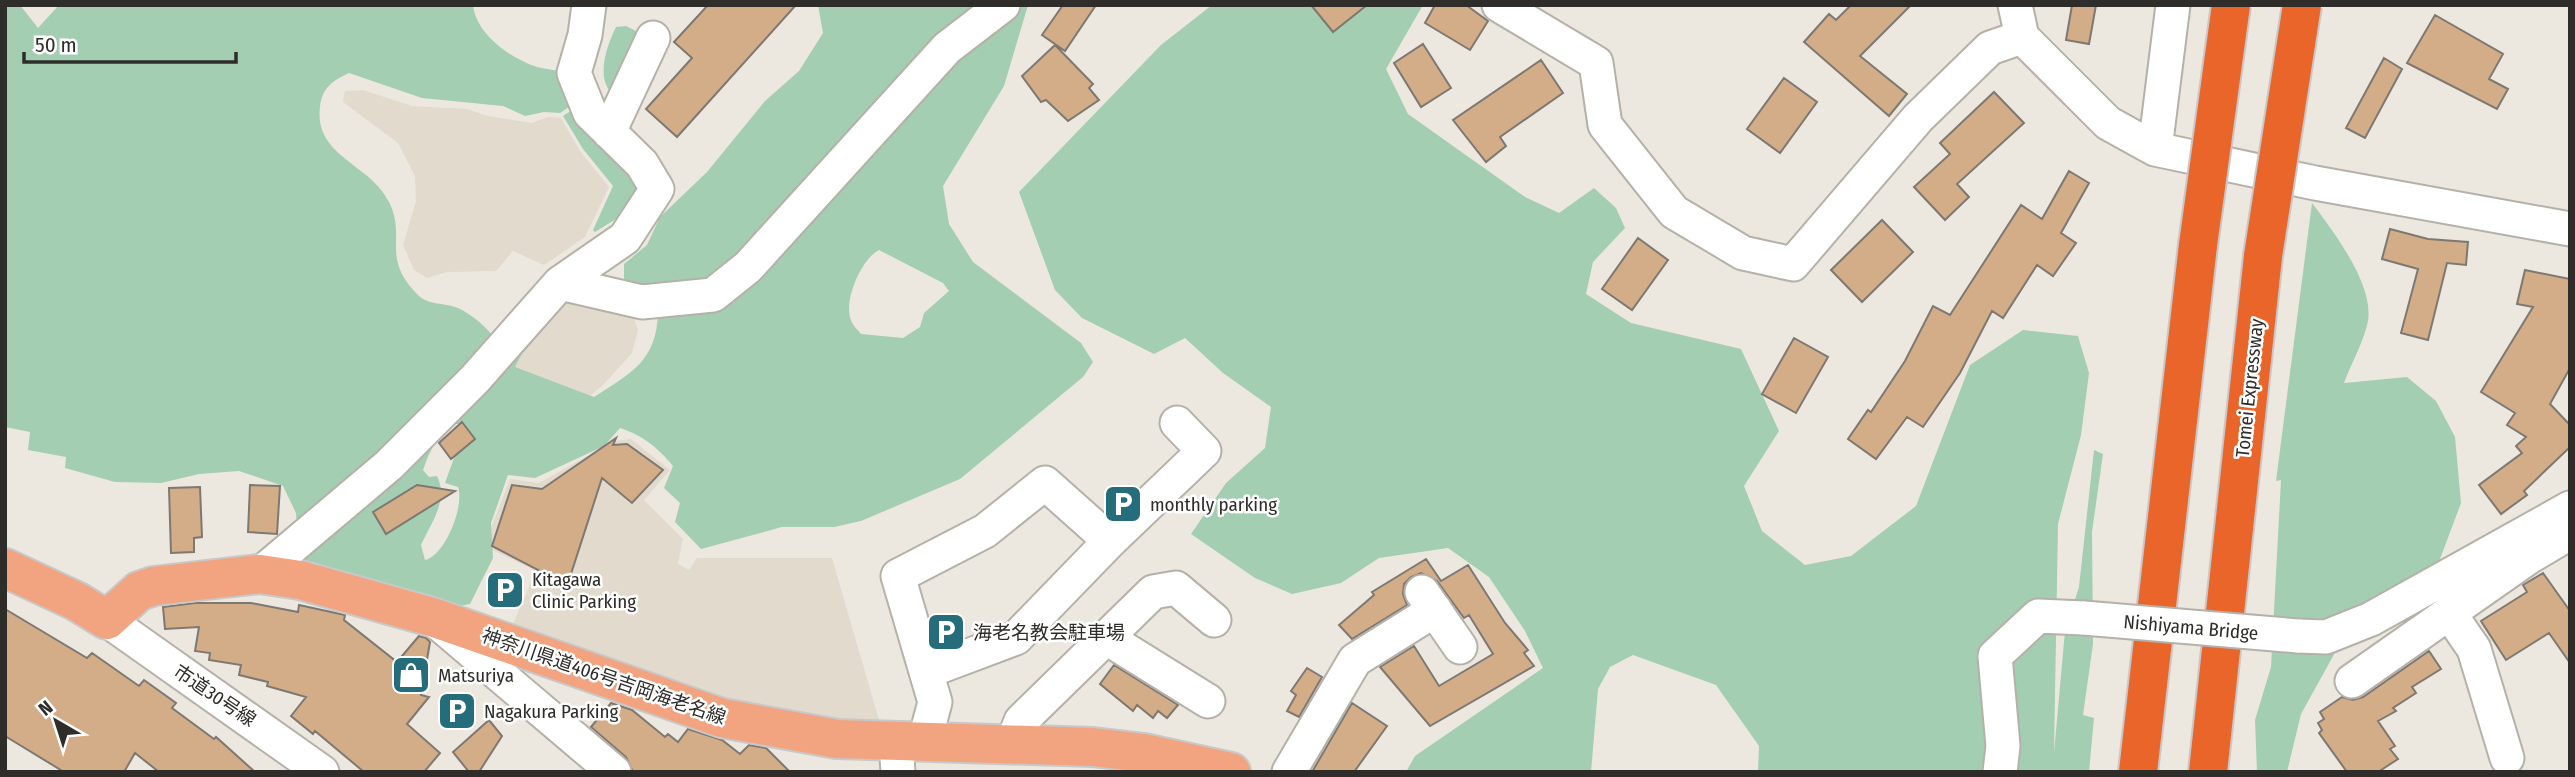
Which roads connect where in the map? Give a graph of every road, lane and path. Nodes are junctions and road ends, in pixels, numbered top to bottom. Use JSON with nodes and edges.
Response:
{"nodes":[{"id":1,"x":589,"y":5,"type":"edge"},
{"id":2,"x":1003,"y":5,"type":"edge"},
{"id":3,"x":1499,"y":5,"type":"edge"},
{"id":4,"x":2015,"y":5,"type":"edge"},
{"id":5,"x":2173,"y":5,"type":"edge"},
{"id":6,"x":2231,"y":5,"type":"edge"},
{"id":7,"x":2302,"y":5,"type":"edge"},
{"id":8,"x":2022,"y":37,"type":"junction"},
{"id":9,"x":653,"y":38,"type":"dead end"},
{"id":10,"x":610,"y":132,"type":"junction"},
{"id":11,"x":2155,"y":149,"type":"junction"},
{"id":12,"x":2570,"y":229,"type":"edge"},
{"id":13,"x":560,"y":283,"type":"junction"},
{"id":14,"x":1177,"y":423,"type":"dead end"},
{"id":15,"x":2570,"y":508,"type":"edge"},
{"id":16,"x":2570,"y":533,"type":"edge"},
{"id":17,"x":1110,"y":541,"type":"junction"},
{"id":18,"x":5,"y":568,"type":"edge"},
{"id":19,"x":260,"y":574,"type":"junction"},
{"id":20,"x":2450,"y":614,"type":"junction"},
{"id":21,"x":432,"y":617,"type":"junction"},
{"id":22,"x":107,"y":620,"type":"junction"},
{"id":23,"x":1214,"y":620,"type":"dead end"},
{"id":24,"x":1105,"y":636,"type":"junction"},
{"id":25,"x":1460,"y":647,"type":"dead end"},
{"id":26,"x":928,"y":671,"type":"junction"},
{"id":27,"x":2352,"y":681,"type":"dead end"},
{"id":28,"x":1209,"y":701,"type":"dead end"},
{"id":29,"x":1011,"y":746,"type":"junction"},
{"id":30,"x":906,"y":753,"type":"edge"},
{"id":31,"x":2507,"y":758,"type":"dead end"},
{"id":32,"x":1102,"y":759,"type":"edge"},
{"id":33,"x":322,"y":772,"type":"edge"},
{"id":34,"x":614,"y":772,"type":"edge"},
{"id":35,"x":1231,"y":772,"type":"edge"},
{"id":36,"x":1289,"y":772,"type":"edge"},
{"id":37,"x":2000,"y":772,"type":"edge"},
{"id":38,"x":2138,"y":772,"type":"edge"},
{"id":39,"x":2208,"y":772,"type":"edge"}],
"edges":[{"from":1,"to":10,"type":"street"},
{"from":2,"to":13,"type":"street"},
{"from":3,"to":8,"type":"street"},
{"from":4,"to":8,"type":"street"},
{"from":5,"to":11,"type":"street"},
{"from":6,"to":38,"type":"highway","bridge":true},
{"from":7,"to":39,"type":"highway","name":"Tomei Expressway","bridge":true},
{"from":8,"to":11,"type":"street"},
{"from":9,"to":10,"type":"street"},
{"from":10,"to":13,"type":"street"},
{"from":11,"to":12,"type":"street"},
{"from":13,"to":19,"type":"street"},
{"from":14,"to":17,"type":"street"},
{"from":15,"to":37,"type":"street","name":"Nishiyama Bridge","bridge":true},
{"from":16,"to":20,"type":"street"},
{"from":17,"to":26,"type":"street"},
{"from":17,"to":26,"type":"street"},
{"from":18,"to":22,"type":"main road"},
{"from":19,"to":21,"type":"main road","name":"神奈川県道406号吉岡海老名線"},
{"from":19,"to":22,"type":"main road","name":"神奈川県道406号吉岡海老名線"},
{"from":20,"to":27,"type":"street"},
{"from":20,"to":31,"type":"street"},
{"from":21,"to":30,"type":"main road","name":"神奈川県道406号吉岡海老名線"},
{"from":21,"to":34,"type":"street"},
{"from":22,"to":33,"type":"street","name":"市道30号線"},
{"from":23,"to":24,"type":"street"},
{"from":24,"to":28,"type":"street"},
{"from":24,"to":29,"type":"street"},
{"from":25,"to":36,"type":"street"},
{"from":26,"to":30,"type":"street"},
{"from":29,"to":30,"type":"main road","name":"神奈川県道406号吉岡海老名線"},
{"from":29,"to":32,"type":"main road","name":"神奈川県道406号吉岡海老名線"},
{"from":32,"to":35,"type":"main road","name":"神奈川県道406号吉岡海老名線"}]}
